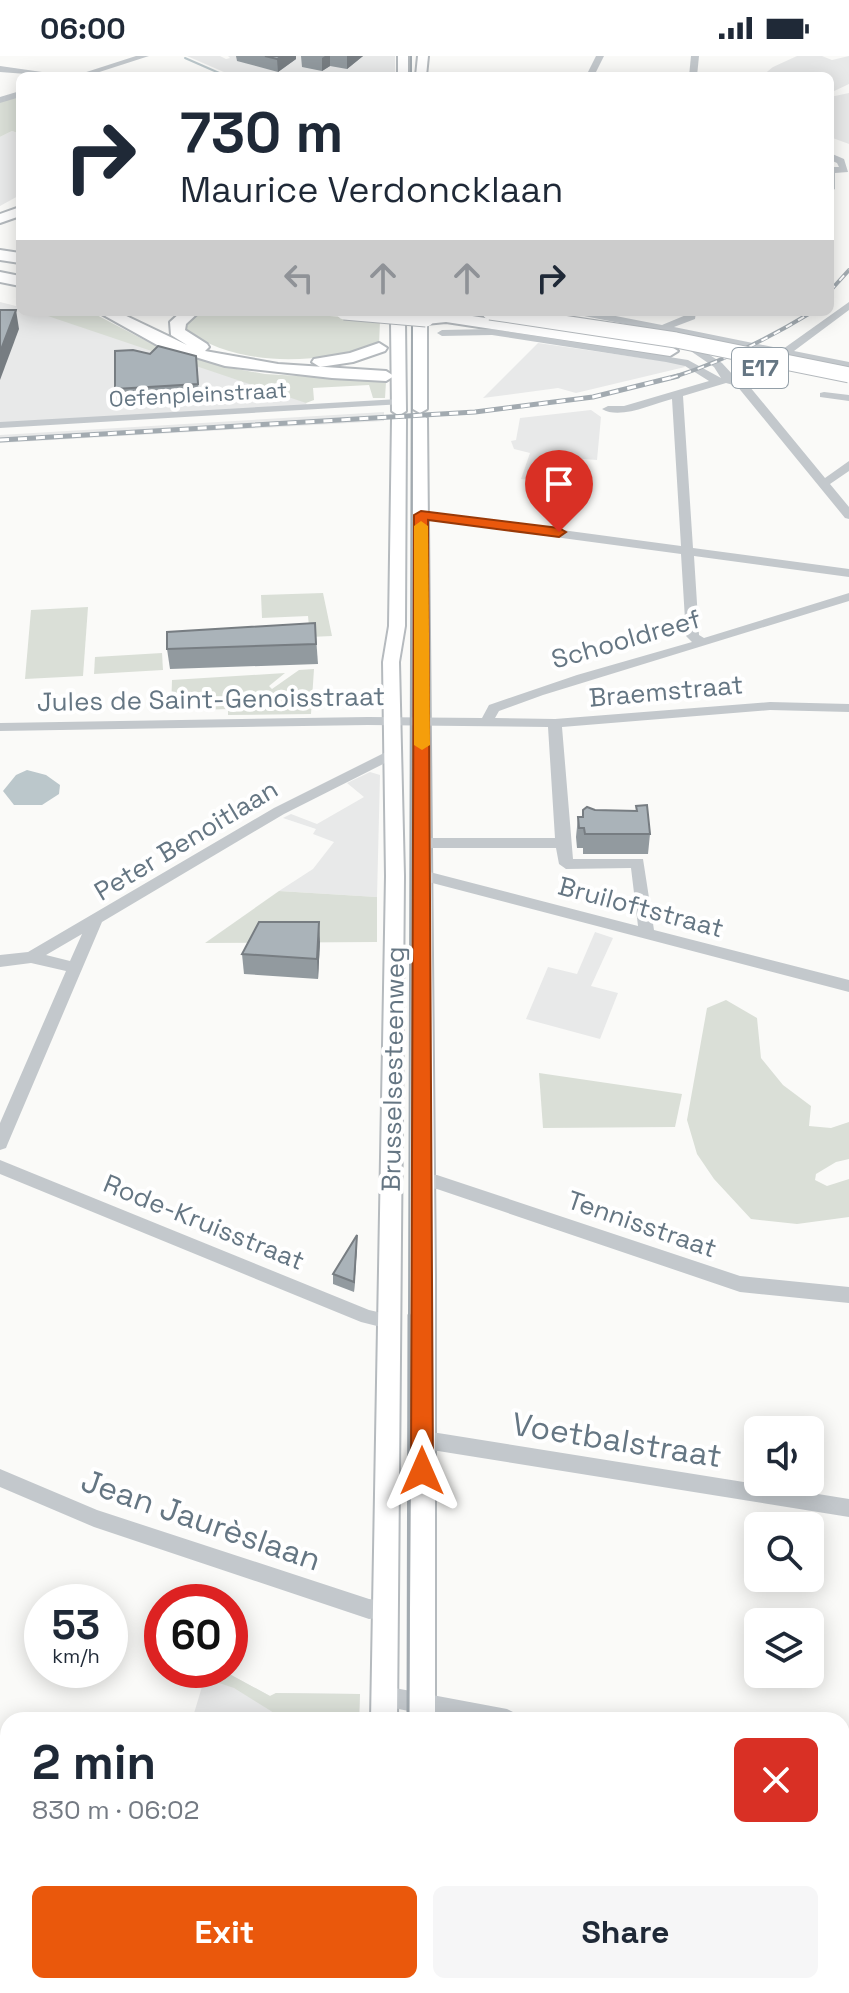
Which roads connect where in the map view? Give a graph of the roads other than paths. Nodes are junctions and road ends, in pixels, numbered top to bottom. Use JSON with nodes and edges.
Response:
{"nodes":[{"id":1,"x":134,"y":56,"type":"edge"},
{"id":2,"x":143,"y":56,"type":"edge"},
{"id":3,"x":0,"y":69,"type":"edge"},
{"id":4,"x":21,"y":72,"type":"edge"},
{"id":5,"x":91,"y":72,"type":"edge"},
{"id":6,"x":835,"y":162,"type":"edge"},
{"id":7,"x":834,"y":170,"type":"edge"},
{"id":8,"x":849,"y":305,"type":"edge"},
{"id":9,"x":114,"y":316,"type":"edge"},
{"id":10,"x":186,"y":316,"type":"edge"},
{"id":11,"x":391,"y":316,"type":"edge"},
{"id":12,"x":517,"y":316,"type":"edge"},
{"id":13,"x":605,"y":316,"type":"edge"},
{"id":14,"x":686,"y":316,"type":"edge"},
{"id":15,"x":401,"y":317,"type":"edge"},
{"id":16,"x":420,"y":325,"type":"dead end"},
{"id":17,"x":444,"y":325,"type":"junction"},
{"id":18,"x":660,"y":327,"type":"junction"},
{"id":19,"x":379,"y":348,"type":"joint"},
{"id":20,"x":787,"y":351,"type":"junction"},
{"id":21,"x":299,"y":364,"type":"junction"},
{"id":22,"x":849,"y":365,"type":"edge"},
{"id":23,"x":419,"y":369,"type":"junction"},
{"id":24,"x":392,"y":372,"type":"junction"},
{"id":25,"x":849,"y":375,"type":"edge"},
{"id":26,"x":722,"y":382,"type":"junction"},
{"id":27,"x":849,"y":387,"type":"edge"},
{"id":28,"x":677,"y":395,"type":"junction"},
{"id":29,"x":824,"y":395,"type":"dead end"},
{"id":30,"x":849,"y":398,"type":"edge"},
{"id":31,"x":608,"y":409,"type":"dead end"},
{"id":32,"x":399,"y":411,"type":"junction"},
{"id":33,"x":0,"y":425,"type":"edge"},
{"id":34,"x":849,"y":465,"type":"edge"},
{"id":35,"x":822,"y":482,"type":"junction"},
{"id":36,"x":421,"y":515,"type":"junction"},
{"id":37,"x":849,"y":515,"type":"edge"},
{"id":38,"x":686,"y":549,"type":"junction"},
{"id":39,"x":849,"y":573,"type":"edge"},
{"id":40,"x":849,"y":597,"type":"edge"},
{"id":41,"x":700,"y":642,"type":"junction"},
{"id":42,"x":849,"y":708,"type":"edge"},
{"id":43,"x":391,"y":721,"type":"junction"},
{"id":44,"x":422,"y":721,"type":"junction"},
{"id":45,"x":486,"y":722,"type":"junction"},
{"id":46,"x":555,"y":723,"type":"junction"},
{"id":47,"x":0,"y":727,"type":"edge"},
{"id":48,"x":394,"y":753,"type":"junction"},
{"id":49,"x":422,"y":843,"type":"junction"},
{"id":50,"x":563,"y":843,"type":"junction"},
{"id":51,"x":422,"y":875,"type":"junction"},
{"id":52,"x":95,"y":921,"type":"junction"},
{"id":53,"x":647,"y":933,"type":"junction"},
{"id":54,"x":31,"y":957,"type":"junction"},
{"id":55,"x":0,"y":961,"type":"edge"},
{"id":56,"x":75,"y":968,"type":"junction"},
{"id":57,"x":849,"y":986,"type":"edge"},
{"id":58,"x":0,"y":1143,"type":"edge"},
{"id":59,"x":0,"y":1167,"type":"edge"},
{"id":60,"x":423,"y":1182,"type":"junction"},
{"id":61,"x":849,"y":1295,"type":"edge"},
{"id":62,"x":389,"y":1321,"type":"junction"},
{"id":63,"x":422,"y":1442,"type":"junction"},
{"id":64,"x":0,"y":1478,"type":"edge"},
{"id":65,"x":849,"y":1508,"type":"edge"},
{"id":66,"x":386,"y":1609,"type":"junction"},
{"id":67,"x":384,"y":1708,"type":"edge"},
{"id":68,"x":422,"y":1711,"type":"edge"}],
"edges":[{"from":1,"to":2,"type":"street"},
{"from":2,"to":5,"type":"street"},
{"from":3,"to":4,"type":"street"},
{"from":6,"to":7,"type":"street"},
{"from":8,"to":20,"type":"street"},
{"from":9,"to":24,"type":"highway"},
{"from":10,"to":21,"type":"highway"},
{"from":11,"to":17,"type":"highway","bridge":true},
{"from":12,"to":25,"type":"highway","number":"E17","bridge":true},
{"from":13,"to":18,"type":"street"},
{"from":14,"to":18,"type":"street"},
{"from":15,"to":17,"type":"highway","number":"E17","bridge":true},
{"from":15,"to":19,"type":"main road"},
{"from":15,"to":24,"type":"main road","name":"Brusselsesteenweg"},
{"from":16,"to":23,"type":"main road","name":"Brusselsesteenweg"},
{"from":17,"to":26,"type":"street"},
{"from":17,"to":27,"type":"highway","number":"E17"},
{"from":18,"to":20,"type":"street"},
{"from":18,"to":26,"type":"street"},
{"from":19,"to":21,"type":"highway"},
{"from":20,"to":22,"type":"street"},
{"from":21,"to":24,"type":"highway"},
{"from":23,"to":24,"type":"main road"},
{"from":23,"to":36,"type":"main road","name":"Brusselsesteenweg"},
{"from":24,"to":32,"type":"main road","name":"Brusselsesteenweg"},
{"from":26,"to":28,"type":"street"},
{"from":26,"to":35,"type":"street"},
{"from":28,"to":31,"type":"street"},
{"from":28,"to":38,"type":"street"},
{"from":29,"to":30,"type":"street"},
{"from":32,"to":33,"type":"street","name":"Oefenpleinstraat"},
{"from":32,"to":43,"type":"main road","name":"Brusselsesteenweg"},
{"from":34,"to":35,"type":"street"},
{"from":35,"to":37,"type":"street"},
{"from":36,"to":38,"type":"street"},
{"from":36,"to":44,"type":"main road","name":"Brusselsesteenweg"},
{"from":38,"to":39,"type":"street"},
{"from":38,"to":41,"type":"street"},
{"from":40,"to":41,"type":"street","name":"Schooldreef"},
{"from":41,"to":45,"type":"street","name":"Schooldreef"},
{"from":42,"to":46,"type":"street","name":"Braemstraat"},
{"from":43,"to":44,"type":"street","name":"Jules de Saint-Genoisstraat"},
{"from":43,"to":47,"type":"street","name":"Jules de Saint-Genoisstraat"},
{"from":43,"to":48,"type":"main road","name":"Brusselsesteenweg"},
{"from":44,"to":45,"type":"street"},
{"from":44,"to":49,"type":"main road","name":"Brusselsesteenweg"},
{"from":45,"to":46,"type":"street","name":"Braemstraat"},
{"from":46,"to":50,"type":"street"},
{"from":48,"to":52,"type":"street","name":"Peter Benoitlaan"},
{"from":48,"to":62,"type":"main road","name":"Brusselsesteenweg"},
{"from":49,"to":50,"type":"street"},
{"from":49,"to":51,"type":"main road","name":"Brusselsesteenweg"},
{"from":50,"to":53,"type":"street"},
{"from":51,"to":53,"type":"street","name":"Bruiloftstraat"},
{"from":51,"to":60,"type":"main road","name":"Brusselsesteenweg"},
{"from":52,"to":54,"type":"street","name":"Peter Benoitlaan"},
{"from":52,"to":56,"type":"street"},
{"from":53,"to":57,"type":"street","name":"Bruiloftstraat"},
{"from":54,"to":55,"type":"street","name":"Peter Benoitlaan"},
{"from":54,"to":56,"type":"street"},
{"from":56,"to":58,"type":"street"},
{"from":59,"to":62,"type":"street","name":"Rode-Kruisstraat"},
{"from":60,"to":61,"type":"street","name":"Tennisstraat"},
{"from":60,"to":63,"type":"main road","name":"Brusselsesteenweg"},
{"from":62,"to":66,"type":"main road","name":"Brusselsesteenweg"},
{"from":63,"to":65,"type":"street","name":"Voetbalstraat"},
{"from":63,"to":68,"type":"main road","name":"Brusselsesteenweg"},
{"from":64,"to":66,"type":"street","name":"Jean Jaurèslaan"},
{"from":66,"to":67,"type":"main road","name":"Brusselsesteenweg"},
{"from":67,"to":68,"type":"street"}]}
